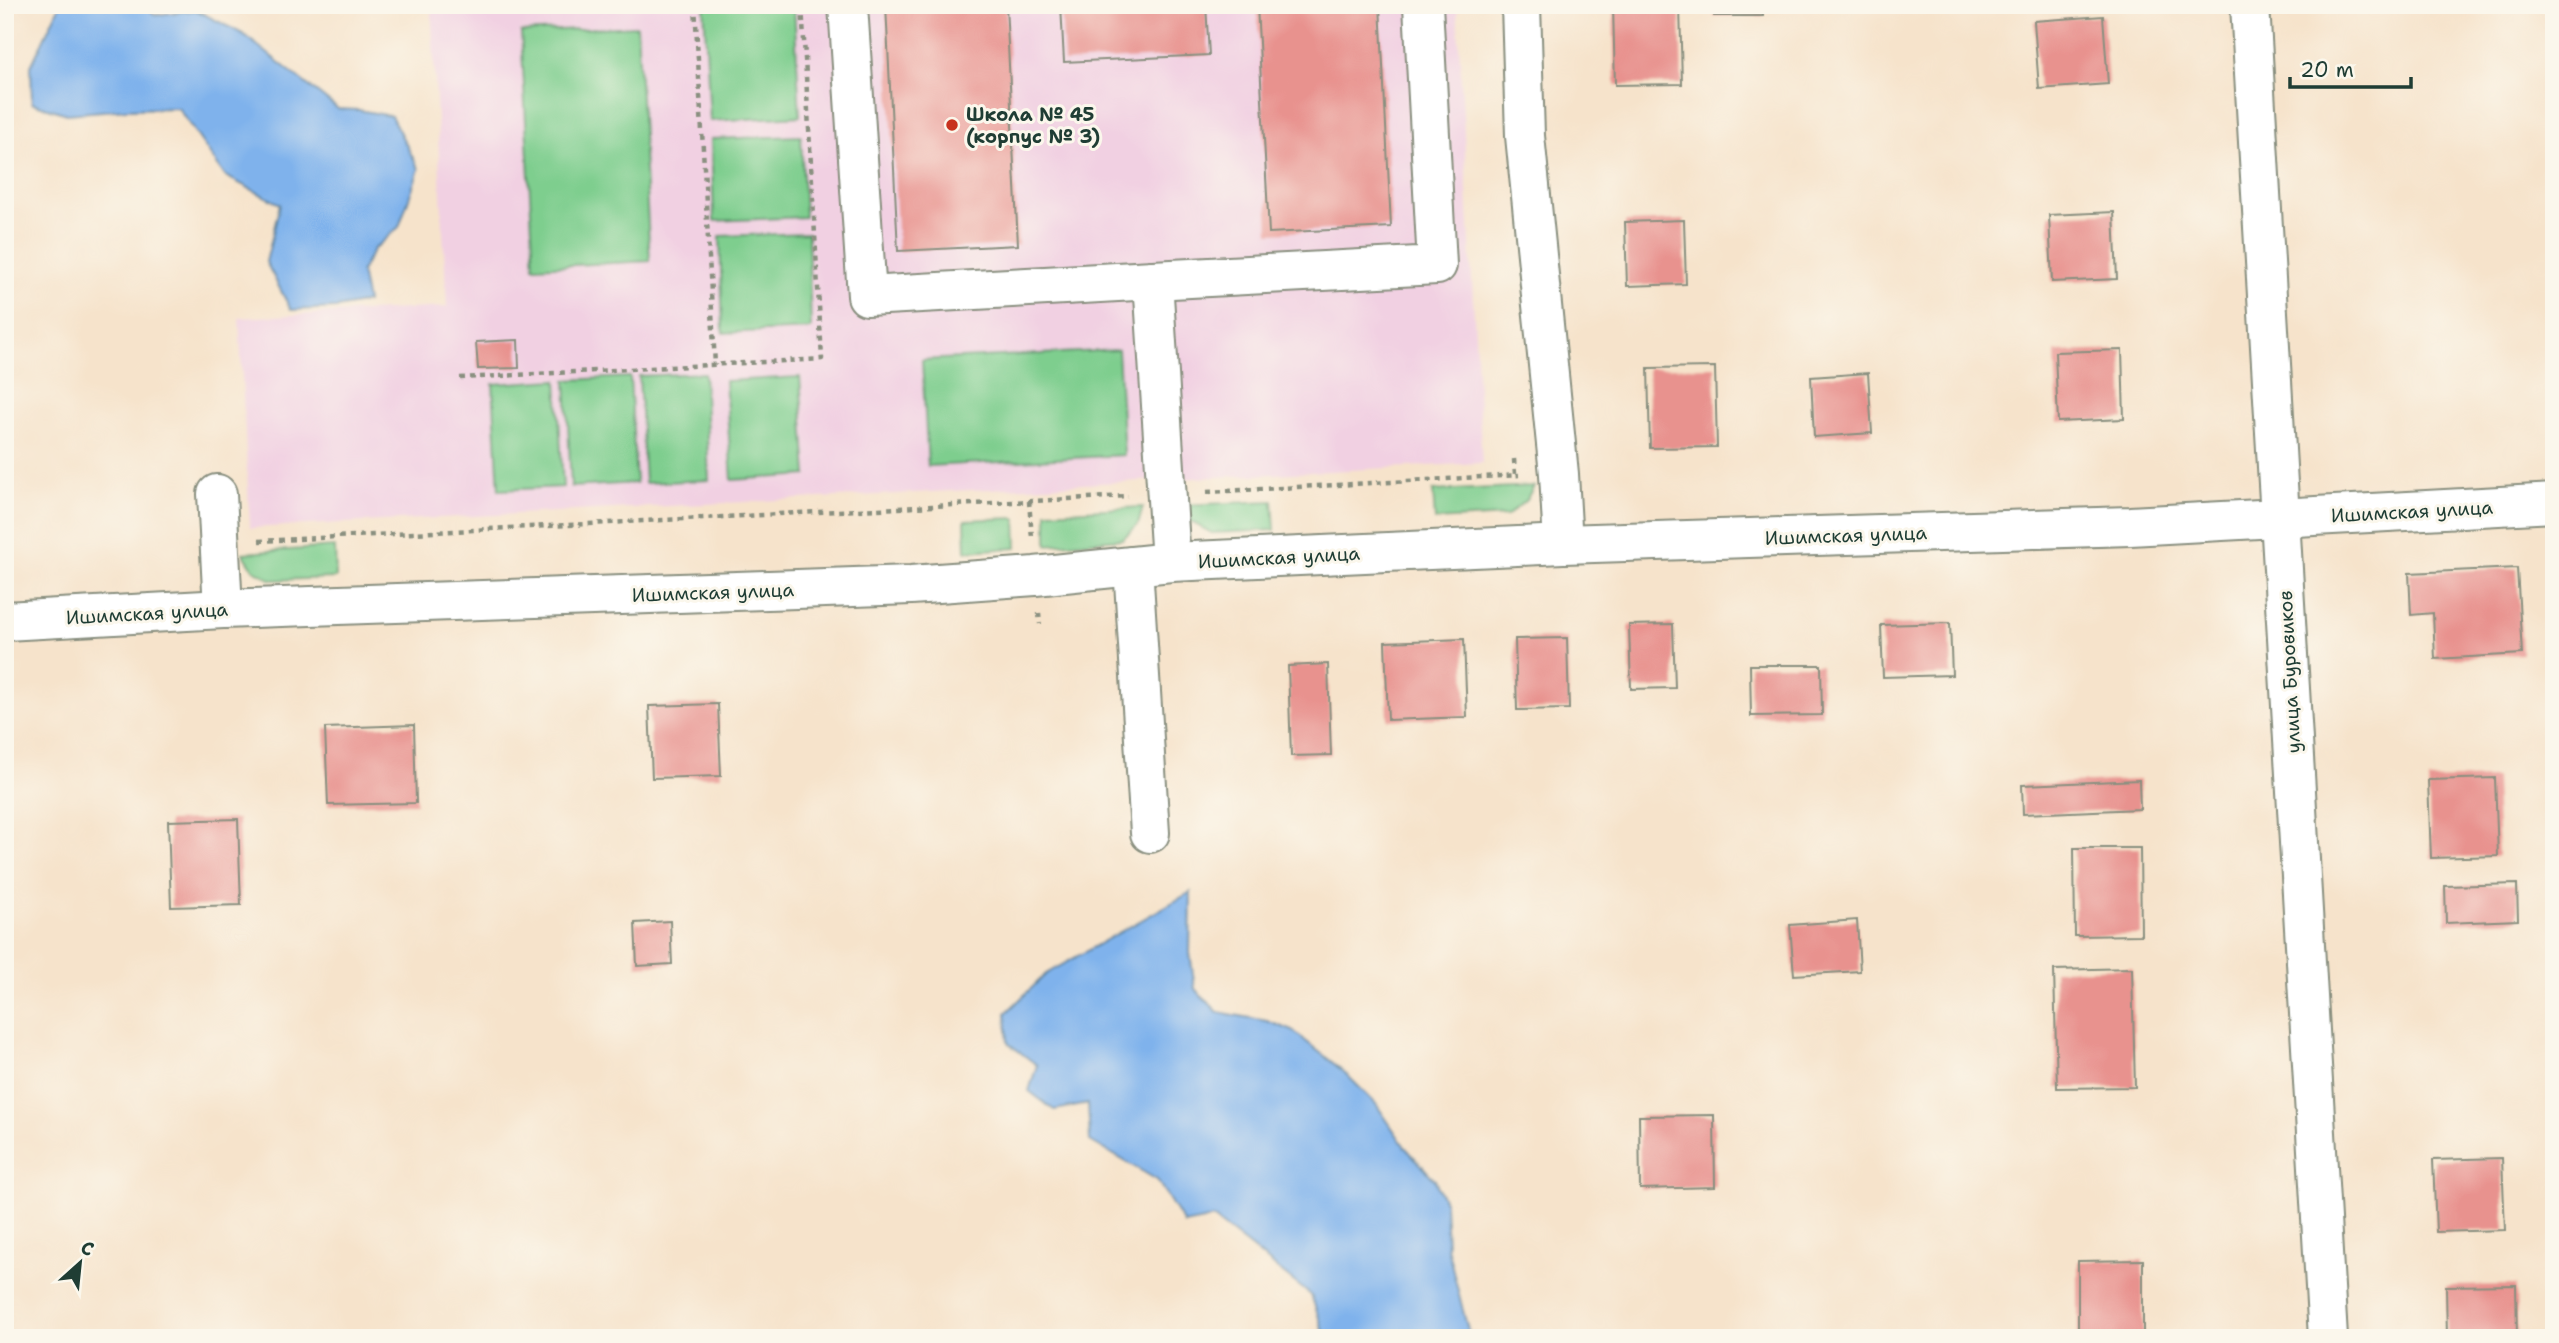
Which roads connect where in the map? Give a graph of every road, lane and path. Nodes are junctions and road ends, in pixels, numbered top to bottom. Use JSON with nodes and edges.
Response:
{"nodes":[{"id":1,"x":695,"y":5,"type":"edge"},
{"id":2,"x":802,"y":5,"type":"edge"},
{"id":3,"x":848,"y":5,"type":"edge"},
{"id":4,"x":1423,"y":5,"type":"edge"},
{"id":5,"x":1521,"y":5,"type":"edge"},
{"id":6,"x":2250,"y":5,"type":"edge"},
{"id":7,"x":1153,"y":279,"type":"junction"},
{"id":8,"x":715,"y":365,"type":"junction"},
{"id":9,"x":460,"y":379,"type":"dead end"},
{"id":10,"x":1559,"y":474,"type":"junction"},
{"id":11,"x":217,"y":494,"type":"dead end"},
{"id":12,"x":1166,"y":494,"type":"junction"},
{"id":13,"x":2554,"y":503,"type":"edge"},
{"id":14,"x":2280,"y":519,"type":"junction"},
{"id":15,"x":221,"y":543,"type":"junction"},
{"id":16,"x":1563,"y":544,"type":"junction"},
{"id":17,"x":1171,"y":562,"type":"junction"},
{"id":18,"x":1133,"y":566,"type":"junction"},
{"id":19,"x":223,"y":609,"type":"junction"},
{"id":20,"x":5,"y":621,"type":"edge"},
{"id":21,"x":1150,"y":833,"type":"dead end"},
{"id":22,"x":2328,"y":1338,"type":"edge"}],
"edges":[{"from":1,"to":8,"type":"path"},
{"from":2,"to":8,"type":"path"},
{"from":3,"to":7,"type":"street"},
{"from":4,"to":7,"type":"street"},
{"from":5,"to":10,"type":"street"},
{"from":6,"to":14,"type":"street","name":"улица Буровиков"},
{"from":7,"to":12,"type":"street"},
{"from":8,"to":9,"type":"path"},
{"from":10,"to":12,"type":"path"},
{"from":10,"to":16,"type":"street"},
{"from":11,"to":15,"type":"street"},
{"from":12,"to":15,"type":"path"},
{"from":12,"to":17,"type":"street"},
{"from":13,"to":14,"type":"street","name":"Ишимская улица"},
{"from":14,"to":16,"type":"street","name":"Ишимская улица"},
{"from":14,"to":22,"type":"street","name":"улица Буровиков"},
{"from":15,"to":19,"type":"street"},
{"from":16,"to":17,"type":"street","name":"Ишимская улица"},
{"from":17,"to":18,"type":"street","name":"Ишимская улица"},
{"from":18,"to":19,"type":"street","name":"Ишимская улица"},
{"from":18,"to":21,"type":"street"},
{"from":19,"to":20,"type":"street","name":"Ишимская улица"}]}
